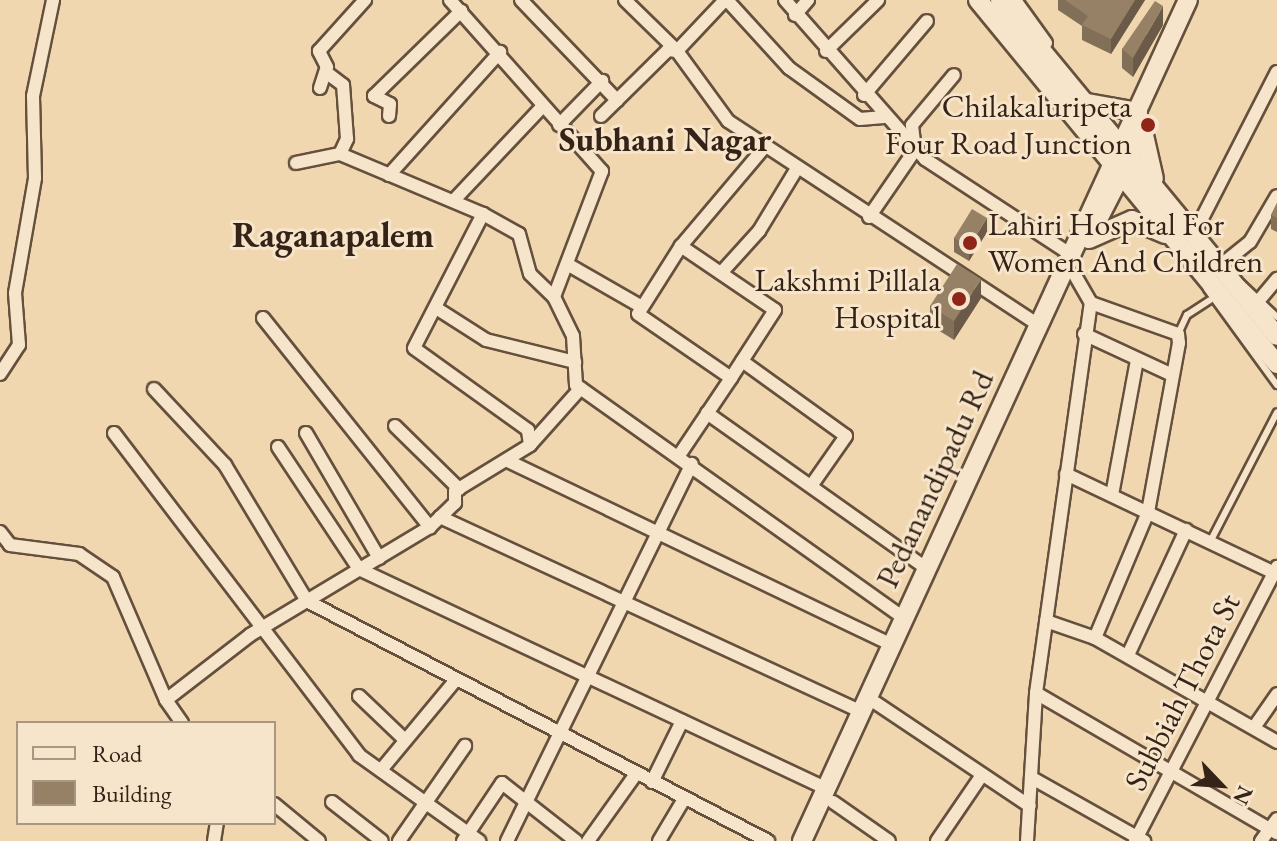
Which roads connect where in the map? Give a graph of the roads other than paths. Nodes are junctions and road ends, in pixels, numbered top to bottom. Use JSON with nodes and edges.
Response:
{"nodes":[{"id":1,"x":53,"y":0,"type":"edge"},
{"id":2,"x":365,"y":0,"type":"edge"},
{"id":3,"x":450,"y":0,"type":"edge"},
{"id":4,"x":521,"y":0,"type":"edge"},
{"id":5,"x":625,"y":0,"type":"edge"},
{"id":6,"x":726,"y":0,"type":"edge"},
{"id":7,"x":785,"y":0,"type":"edge"},
{"id":8,"x":808,"y":0,"type":"edge"},
{"id":9,"x":878,"y":0,"type":"edge"},
{"id":10,"x":978,"y":0,"type":"edge"},
{"id":11,"x":1000,"y":0,"type":"edge"},
{"id":12,"x":1015,"y":0,"type":"edge"},
{"id":13,"x":1188,"y":0,"type":"edge"},
{"id":14,"x":461,"y":11,"type":"junction"},
{"id":15,"x":795,"y":15,"type":"junction"},
{"id":16,"x":927,"y":21,"type":"dead end"},
{"id":17,"x":677,"y":51,"type":"junction"},
{"id":18,"x":826,"y":51,"type":"junction"},
{"id":19,"x":500,"y":52,"type":"junction"},
{"id":20,"x":326,"y":72,"type":"junction"},
{"id":21,"x":1277,"y":72,"type":"edge"},
{"id":22,"x":954,"y":75,"type":"dead end"},
{"id":23,"x":602,"y":81,"type":"junction"},
{"id":24,"x":320,"y":88,"type":"dead end"},
{"id":25,"x":864,"y":95,"type":"junction"},
{"id":26,"x":617,"y":100,"type":"junction"},
{"id":27,"x":1087,"y":104,"type":"junction"},
{"id":28,"x":542,"y":107,"type":"junction"},
{"id":29,"x":1138,"y":112,"type":"junction"},
{"id":30,"x":389,"y":116,"type":"dead end"},
{"id":31,"x":601,"y":116,"type":"dead end"},
{"id":32,"x":884,"y":117,"type":"junction"},
{"id":33,"x":559,"y":125,"type":"junction"},
{"id":34,"x":1081,"y":129,"type":"junction"},
{"id":35,"x":1117,"y":142,"type":"junction"},
{"id":36,"x":763,"y":149,"type":"junction"},
{"id":37,"x":915,"y":150,"type":"junction"},
{"id":38,"x":340,"y":154,"type":"junction"},
{"id":39,"x":1130,"y":157,"type":"junction"},
{"id":40,"x":296,"y":163,"type":"dead end"},
{"id":41,"x":1114,"y":169,"type":"junction"},
{"id":42,"x":796,"y":170,"type":"junction"},
{"id":43,"x":389,"y":175,"type":"junction"},
{"id":44,"x":1277,"y":196,"type":"edge"},
{"id":45,"x":1164,"y":197,"type":"junction"},
{"id":46,"x":456,"y":198,"type":"junction"},
{"id":47,"x":1089,"y":206,"type":"junction"},
{"id":48,"x":483,"y":214,"type":"junction"},
{"id":49,"x":869,"y":217,"type":"junction"},
{"id":50,"x":1194,"y":234,"type":"junction"},
{"id":51,"x":1171,"y":237,"type":"junction"},
{"id":52,"x":1089,"y":239,"type":"junction"},
{"id":53,"x":681,"y":246,"type":"junction"},
{"id":54,"x":1073,"y":256,"type":"junction"},
{"id":55,"x":567,"y":264,"type":"junction"},
{"id":56,"x":721,"y":273,"type":"junction"},
{"id":57,"x":1076,"y":277,"type":"junction"},
{"id":58,"x":1277,"y":279,"type":"edge"},
{"id":59,"x":1216,"y":280,"type":"junction"},
{"id":60,"x":554,"y":297,"type":"junction"},
{"id":61,"x":1261,"y":298,"type":"junction"},
{"id":62,"x":1091,"y":303,"type":"junction"},
{"id":63,"x":642,"y":307,"type":"junction"},
{"id":64,"x":436,"y":308,"type":"junction"},
{"id":65,"x":1277,"y":317,"type":"edge"},
{"id":66,"x":263,"y":318,"type":"dead end"},
{"id":67,"x":1040,"y":326,"type":"junction"},
{"id":68,"x":1084,"y":334,"type":"junction"},
{"id":69,"x":1178,"y":334,"type":"junction"},
{"id":70,"x":1277,"y":336,"type":"edge"},
{"id":71,"x":1137,"y":360,"type":"junction"},
{"id":72,"x":742,"y":361,"type":"junction"},
{"id":73,"x":575,"y":362,"type":"junction"},
{"id":74,"x":1277,"y":364,"type":"edge"},
{"id":75,"x":0,"y":374,"type":"edge"},
{"id":76,"x":1170,"y":374,"type":"junction"},
{"id":77,"x":731,"y":378,"type":"junction"},
{"id":78,"x":1277,"y":385,"type":"edge"},
{"id":79,"x":581,"y":388,"type":"junction"},
{"id":80,"x":154,"y":389,"type":"dead end"},
{"id":81,"x":1277,"y":412,"type":"edge"},
{"id":82,"x":707,"y":413,"type":"junction"},
{"id":83,"x":395,"y":426,"type":"dead end"},
{"id":84,"x":114,"y":433,"type":"dead end"},
{"id":85,"x":306,"y":433,"type":"dead end"},
{"id":86,"x":530,"y":445,"type":"junction"},
{"id":87,"x":278,"y":447,"type":"dead end"},
{"id":88,"x":680,"y":454,"type":"junction"},
{"id":89,"x":508,"y":461,"type":"junction"},
{"id":90,"x":692,"y":464,"type":"junction"},
{"id":91,"x":1066,"y":474,"type":"junction"},
{"id":92,"x":811,"y":486,"type":"junction"},
{"id":93,"x":459,"y":489,"type":"junction"},
{"id":94,"x":1112,"y":495,"type":"junction"},
{"id":95,"x":1148,"y":512,"type":"junction"},
{"id":96,"x":440,"y":517,"type":"junction"},
{"id":97,"x":430,"y":527,"type":"junction"},
{"id":98,"x":660,"y":529,"type":"junction"},
{"id":99,"x":1186,"y":530,"type":"junction"},
{"id":100,"x":0,"y":532,"type":"edge"},
{"id":101,"x":1210,"y":542,"type":"junction"},
{"id":102,"x":379,"y":558,"type":"junction"},
{"id":103,"x":926,"y":568,"type":"junction"},
{"id":104,"x":359,"y":569,"type":"junction"},
{"id":105,"x":1276,"y":571,"type":"edge"},
{"id":106,"x":307,"y":601,"type":"junction"},
{"id":107,"x":625,"y":605,"type":"junction"},
{"id":108,"x":903,"y":617,"type":"junction"},
{"id":109,"x":1046,"y":621,"type":"junction"},
{"id":110,"x":265,"y":626,"type":"junction"},
{"id":111,"x":1095,"y":638,"type":"junction"},
{"id":112,"x":890,"y":644,"type":"junction"},
{"id":113,"x":1128,"y":655,"type":"junction"},
{"id":114,"x":590,"y":678,"type":"junction"},
{"id":115,"x":454,"y":682,"type":"junction"},
{"id":116,"x":1036,"y":693,"type":"junction"},
{"id":117,"x":1277,"y":694,"type":"edge"},
{"id":118,"x":359,"y":696,"type":"dead end"},
{"id":119,"x":166,"y":700,"type":"junction"},
{"id":120,"x":1205,"y":700,"type":"junction"},
{"id":121,"x":868,"y":707,"type":"junction"},
{"id":122,"x":181,"y":721,"type":"edge"},
{"id":123,"x":682,"y":721,"type":"junction"},
{"id":124,"x":1255,"y":726,"type":"junction"},
{"id":125,"x":563,"y":737,"type":"junction"},
{"id":126,"x":405,"y":740,"type":"junction"},
{"id":127,"x":1277,"y":742,"type":"edge"},
{"id":128,"x":465,"y":746,"type":"dead end"},
{"id":129,"x":1170,"y":766,"type":"junction"},
{"id":130,"x":381,"y":770,"type":"junction"},
{"id":131,"x":636,"y":774,"type":"junction"},
{"id":132,"x":982,"y":775,"type":"junction"},
{"id":133,"x":1032,"y":778,"type":"junction"},
{"id":134,"x":652,"y":782,"type":"junction"},
{"id":135,"x":829,"y":795,"type":"junction"},
{"id":136,"x":684,"y":799,"type":"junction"},
{"id":137,"x":332,"y":802,"type":"dead end"},
{"id":138,"x":426,"y":803,"type":"junction"},
{"id":139,"x":529,"y":805,"type":"junction"},
{"id":140,"x":276,"y":806,"type":"edge"},
{"id":141,"x":1030,"y":806,"type":"junction"},
{"id":142,"x":1275,"y":827,"type":"edge"},
{"id":143,"x":470,"y":838,"type":"edge"},
{"id":144,"x":1139,"y":840,"type":"edge"},
{"id":145,"x":319,"y":841,"type":"edge"},
{"id":146,"x":382,"y":841,"type":"edge"},
{"id":147,"x":399,"y":841,"type":"edge"},
{"id":148,"x":507,"y":841,"type":"edge"},
{"id":149,"x":576,"y":841,"type":"edge"},
{"id":150,"x":588,"y":841,"type":"edge"},
{"id":151,"x":659,"y":841,"type":"edge"},
{"id":152,"x":768,"y":841,"type":"edge"},
{"id":153,"x":802,"y":841,"type":"edge"},
{"id":154,"x":815,"y":841,"type":"edge"},
{"id":155,"x":889,"y":841,"type":"edge"},
{"id":156,"x":937,"y":841,"type":"edge"},
{"id":157,"x":1027,"y":841,"type":"edge"},
{"id":158,"x":1261,"y":841,"type":"edge"}],
"edges":[{"from":1,"to":75,"type":"street"},
{"from":2,"to":20,"type":"street"},
{"from":3,"to":14,"type":"street"},
{"from":4,"to":23,"type":"street"},
{"from":5,"to":17,"type":"street"},
{"from":6,"to":17,"type":"street"},
{"from":6,"to":32,"type":"street"},
{"from":7,"to":15,"type":"street"},
{"from":8,"to":15,"type":"street"},
{"from":9,"to":18,"type":"street"},
{"from":10,"to":34,"type":"main road"},
{"from":11,"to":27,"type":"main road"},
{"from":12,"to":27,"type":"street"},
{"from":13,"to":29,"type":"main road"},
{"from":14,"to":19,"type":"street"},
{"from":14,"to":30,"type":"street"},
{"from":15,"to":18,"type":"street"},
{"from":16,"to":25,"type":"street"},
{"from":17,"to":26,"type":"street"},
{"from":17,"to":36,"type":"street"},
{"from":18,"to":25,"type":"street"},
{"from":19,"to":28,"type":"street"},
{"from":19,"to":43,"type":"street"},
{"from":20,"to":24,"type":"street"},
{"from":20,"to":38,"type":"street"},
{"from":21,"to":50,"type":"street"},
{"from":22,"to":37,"type":"street"},
{"from":23,"to":26,"type":"street"},
{"from":23,"to":33,"type":"street"},
{"from":25,"to":32,"type":"street"},
{"from":26,"to":31,"type":"street"},
{"from":27,"to":29,"type":"main road"},
{"from":27,"to":35,"type":"main road"},
{"from":28,"to":33,"type":"street"},
{"from":28,"to":46,"type":"street"},
{"from":29,"to":35,"type":"main road","name":"Pedanandipadu Rd"},
{"from":29,"to":39,"type":"main road"},
{"from":29,"to":45,"type":"main road"},
{"from":32,"to":37,"type":"street"},
{"from":33,"to":55,"type":"street"},
{"from":34,"to":41,"type":"main road"},
{"from":34,"to":47,"type":"main road"},
{"from":35,"to":39,"type":"main road"},
{"from":35,"to":41,"type":"main road","name":"Pedanandipadu Rd"},
{"from":36,"to":42,"type":"street"},
{"from":36,"to":53,"type":"street"},
{"from":37,"to":49,"type":"street"},
{"from":37,"to":54,"type":"street"},
{"from":38,"to":40,"type":"street"},
{"from":38,"to":43,"type":"street"},
{"from":39,"to":41,"type":"main road"},
{"from":39,"to":45,"type":"main road"},
{"from":41,"to":47,"type":"main road","name":"Pedanandipadu Rd"},
{"from":41,"to":51,"type":"main road"},
{"from":41,"to":52,"type":"main road","name":"Pedanandipadu Rd"},
{"from":42,"to":49,"type":"street"},
{"from":42,"to":56,"type":"street"},
{"from":43,"to":46,"type":"street"},
{"from":44,"to":59,"type":"street"},
{"from":45,"to":50,"type":"main road"},
{"from":46,"to":48,"type":"street"},
{"from":47,"to":54,"type":"main road","name":"Pedanandipadu Rd"},
{"from":48,"to":60,"type":"street"},
{"from":48,"to":64,"type":"street"},
{"from":49,"to":67,"type":"street"},
{"from":50,"to":59,"type":"main road"},
{"from":51,"to":52,"type":"main road"},
{"from":51,"to":59,"type":"main road"},
{"from":52,"to":57,"type":"main road","name":"Pedanandipadu Rd"},
{"from":53,"to":56,"type":"street"},
{"from":53,"to":63,"type":"street"},
{"from":54,"to":67,"type":"main road","name":"Pedanandipadu Rd"},
{"from":55,"to":60,"type":"street"},
{"from":55,"to":63,"type":"street"},
{"from":56,"to":72,"type":"street"},
{"from":57,"to":62,"type":"street"},
{"from":57,"to":121,"type":"main road","name":"Pedanandipadu Rd"},
{"from":58,"to":61,"type":"street"},
{"from":59,"to":61,"type":"lane"},
{"from":59,"to":69,"type":"lane"},
{"from":59,"to":70,"type":"main road"},
{"from":59,"to":74,"type":"main road"},
{"from":59,"to":78,"type":"lane"},
{"from":60,"to":73,"type":"street"},
{"from":61,"to":65,"type":"lane"},
{"from":62,"to":68,"type":"street"},
{"from":62,"to":69,"type":"street"},
{"from":63,"to":77,"type":"street"},
{"from":64,"to":73,"type":"street"},
{"from":64,"to":86,"type":"street"},
{"from":66,"to":97,"type":"street"},
{"from":67,"to":103,"type":"main road","name":"Pedanandipadu Rd"},
{"from":68,"to":71,"type":"street"},
{"from":68,"to":91,"type":"street"},
{"from":69,"to":76,"type":"street"},
{"from":71,"to":76,"type":"street"},
{"from":71,"to":94,"type":"street"},
{"from":72,"to":77,"type":"street"},
{"from":72,"to":92,"type":"street"},
{"from":73,"to":79,"type":"street"},
{"from":76,"to":95,"type":"street"},
{"from":77,"to":82,"type":"street"},
{"from":79,"to":86,"type":"street"},
{"from":79,"to":88,"type":"street"},
{"from":80,"to":106,"type":"street"},
{"from":81,"to":101,"type":"lane"},
{"from":82,"to":88,"type":"street"},
{"from":82,"to":92,"type":"street"},
{"from":83,"to":93,"type":"street"},
{"from":84,"to":110,"type":"street"},
{"from":85,"to":102,"type":"street"},
{"from":86,"to":89,"type":"street"},
{"from":87,"to":104,"type":"street"},
{"from":88,"to":90,"type":"street"},
{"from":89,"to":93,"type":"street"},
{"from":89,"to":98,"type":"street"},
{"from":90,"to":98,"type":"street"},
{"from":90,"to":108,"type":"street"},
{"from":91,"to":94,"type":"street"},
{"from":91,"to":109,"type":"street"},
{"from":92,"to":103,"type":"street"},
{"from":93,"to":96,"type":"street"},
{"from":94,"to":95,"type":"street"},
{"from":95,"to":99,"type":"street"},
{"from":95,"to":111,"type":"street"},
{"from":96,"to":97,"type":"street"},
{"from":96,"to":107,"type":"street"},
{"from":97,"to":102,"type":"street"},
{"from":98,"to":107,"type":"street"},
{"from":98,"to":112,"type":"street"},
{"from":99,"to":101,"type":"street"},
{"from":99,"to":113,"type":"street"},
{"from":100,"to":119,"type":"street"},
{"from":101,"to":105,"type":"street"},
{"from":102,"to":104,"type":"street"},
{"from":103,"to":108,"type":"main road","name":"Pedanandipadu Rd"},
{"from":104,"to":106,"type":"street"},
{"from":104,"to":114,"type":"street"},
{"from":105,"to":120,"type":"street","name":"Subbiah Thota St"},
{"from":106,"to":110,"type":"street"},
{"from":106,"to":115,"type":"street"},
{"from":107,"to":114,"type":"street"},
{"from":107,"to":121,"type":"street"},
{"from":108,"to":112,"type":"main road","name":"Pedanandipadu Rd"},
{"from":109,"to":111,"type":"street"},
{"from":109,"to":116,"type":"street"},
{"from":110,"to":119,"type":"street"},
{"from":110,"to":130,"type":"street"},
{"from":111,"to":113,"type":"street"},
{"from":112,"to":121,"type":"main road","name":"Pedanandipadu Rd"},
{"from":113,"to":120,"type":"street"},
{"from":114,"to":123,"type":"street"},
{"from":114,"to":125,"type":"street"},
{"from":115,"to":125,"type":"street"},
{"from":115,"to":126,"type":"street"},
{"from":116,"to":129,"type":"street"},
{"from":116,"to":133,"type":"street"},
{"from":117,"to":124,"type":"street"},
{"from":118,"to":126,"type":"street"},
{"from":119,"to":122,"type":"street"},
{"from":120,"to":124,"type":"street"},
{"from":120,"to":129,"type":"street","name":"Subbiah Thota St"},
{"from":121,"to":132,"type":"street"},
{"from":121,"to":135,"type":"main road","name":"Pedanandipadu Rd"},
{"from":123,"to":134,"type":"street"},
{"from":123,"to":135,"type":"street"},
{"from":124,"to":127,"type":"street"},
{"from":125,"to":131,"type":"street"},
{"from":125,"to":139,"type":"street"},
{"from":126,"to":130,"type":"street"},
{"from":128,"to":138,"type":"street"},
{"from":129,"to":142,"type":"street"},
{"from":129,"to":144,"type":"street","name":"Subbiah Thota St"},
{"from":130,"to":138,"type":"street"},
{"from":131,"to":134,"type":"street"},
{"from":131,"to":150,"type":"street"},
{"from":132,"to":141,"type":"street"},
{"from":132,"to":156,"type":"street"},
{"from":133,"to":141,"type":"street"},
{"from":133,"to":144,"type":"street"},
{"from":134,"to":136,"type":"street"},
{"from":135,"to":153,"type":"main road","name":"Pedanandipadu Rd"},
{"from":135,"to":154,"type":"main road","name":"Pedanandipadu Rd"},
{"from":135,"to":155,"type":"street"},
{"from":136,"to":151,"type":"street"},
{"from":136,"to":152,"type":"street"},
{"from":137,"to":146,"type":"street"},
{"from":138,"to":143,"type":"street"},
{"from":138,"to":147,"type":"street"},
{"from":139,"to":143,"type":"street"},
{"from":139,"to":148,"type":"street"},
{"from":139,"to":149,"type":"street"},
{"from":140,"to":145,"type":"street"},
{"from":141,"to":157,"type":"street"},
{"from":142,"to":158,"type":"street"}]}
